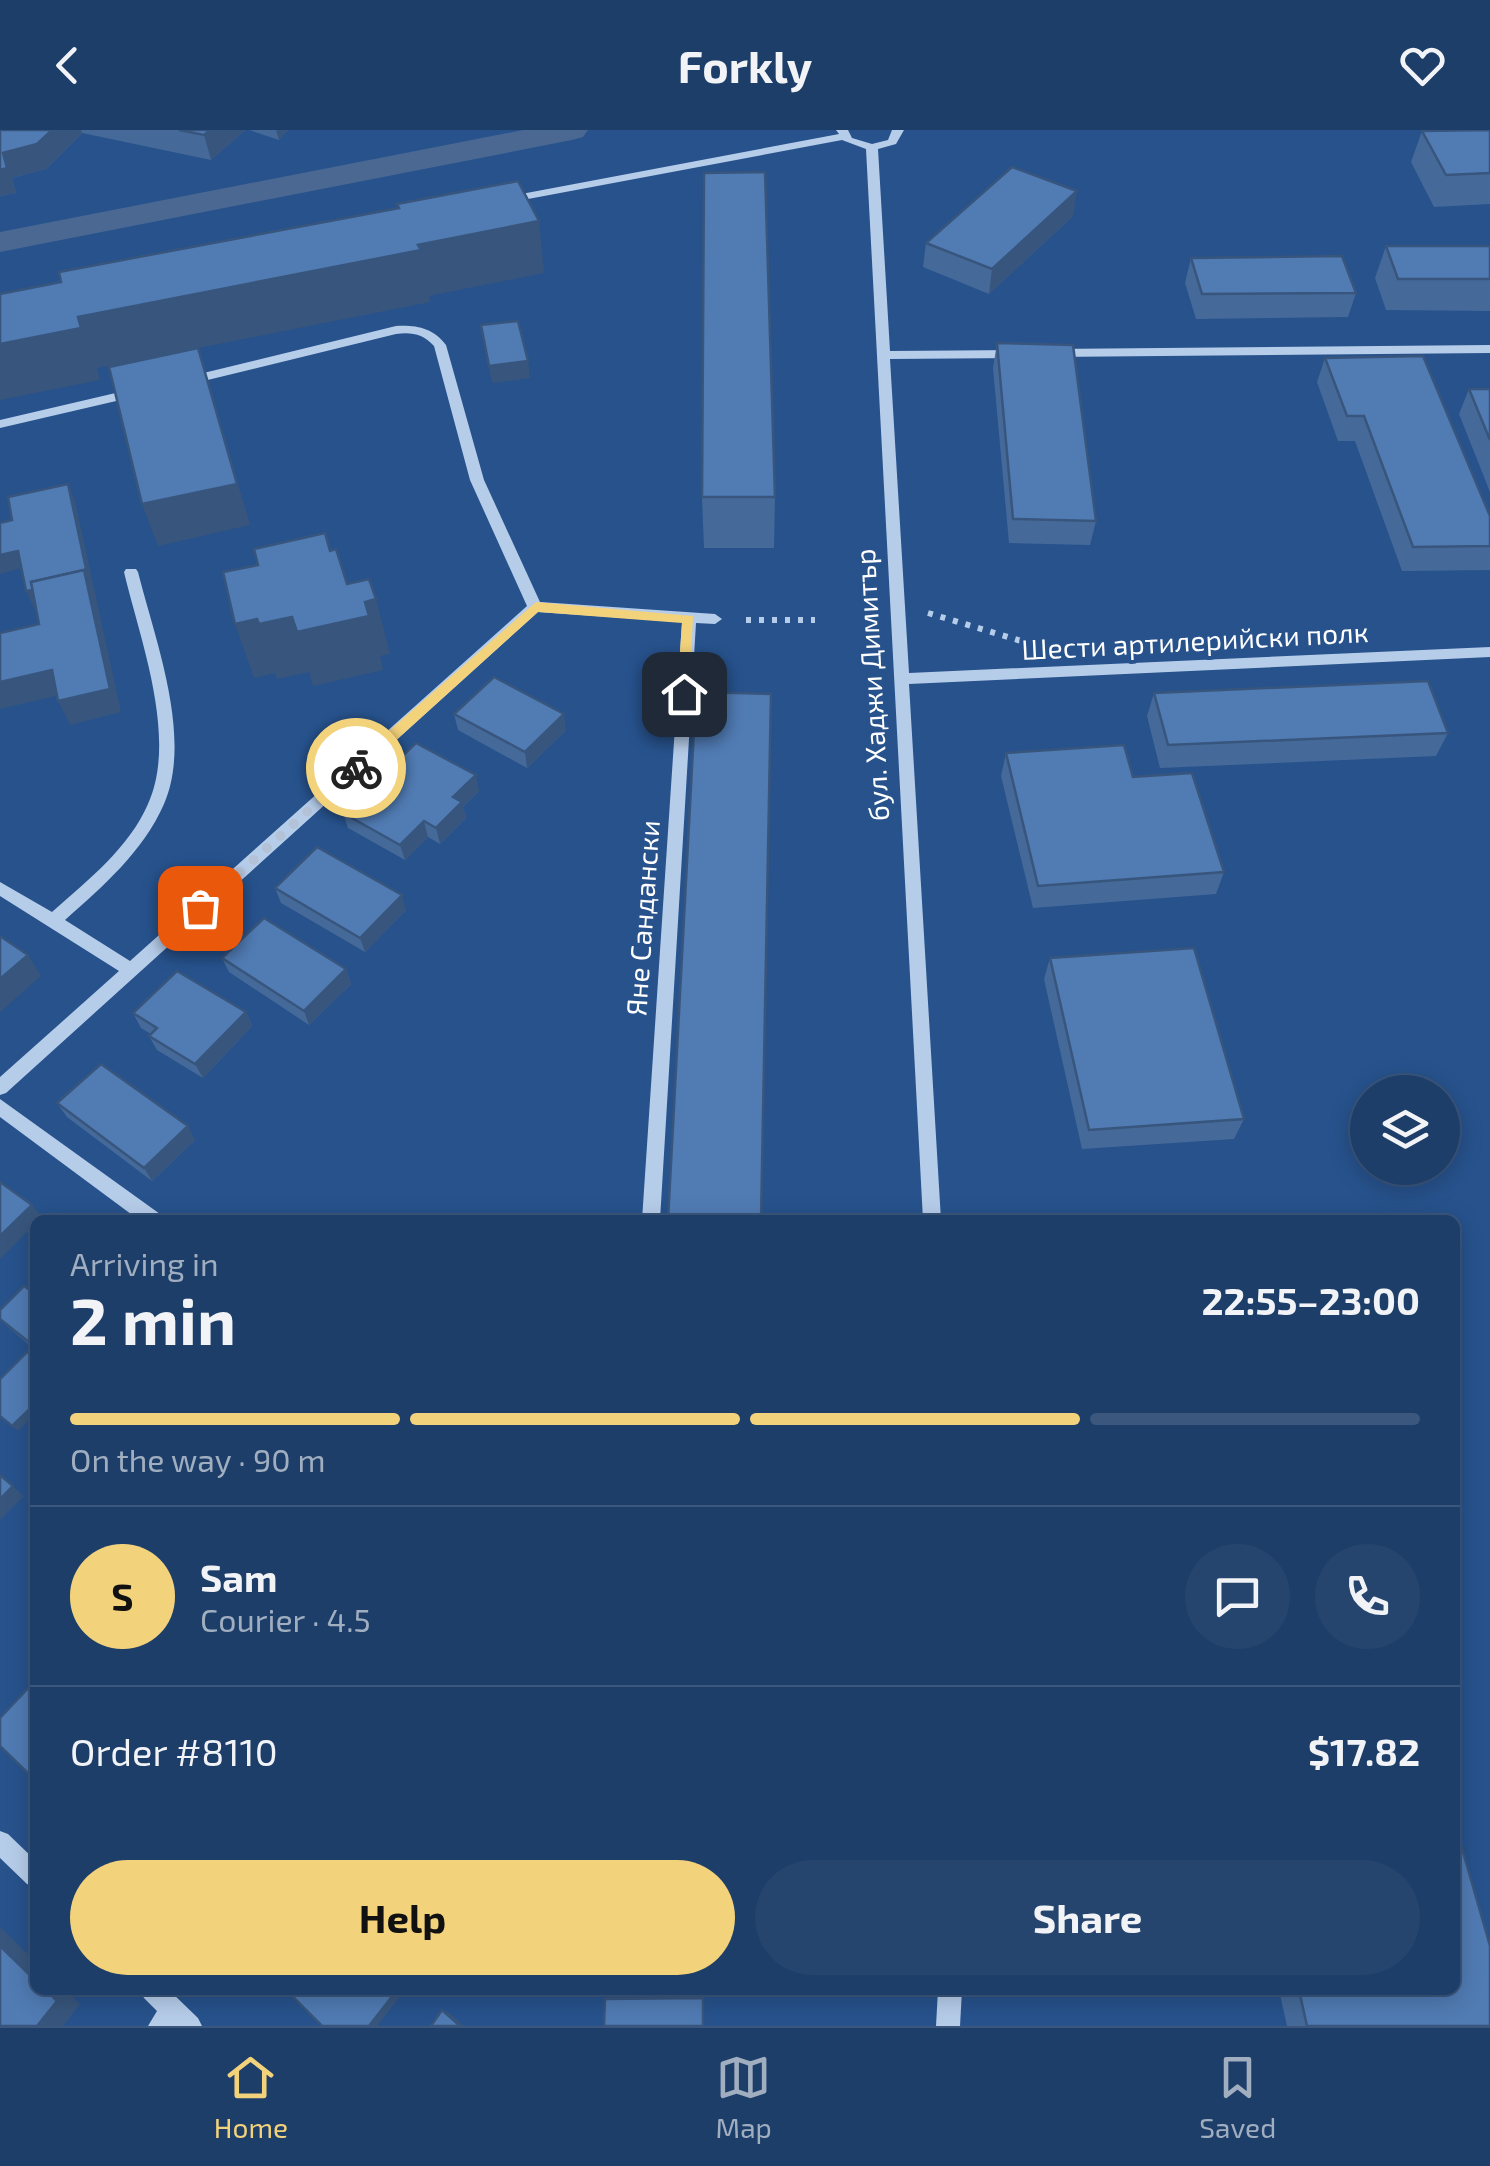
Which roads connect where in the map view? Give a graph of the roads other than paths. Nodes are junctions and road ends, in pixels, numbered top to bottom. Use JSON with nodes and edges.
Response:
{"nodes":[{"id":1,"x":898,"y":130,"type":"edge"},
{"id":2,"x":843,"y":133,"type":"edge"},
{"id":3,"x":872,"y":146,"type":"junction"},
{"id":4,"x":490,"y":203,"type":"edge"},
{"id":5,"x":1490,"y":348,"type":"edge"},
{"id":6,"x":886,"y":355,"type":"junction"},
{"id":7,"x":175,"y":384,"type":"edge"},
{"id":8,"x":156,"y":388,"type":"edge"},
{"id":9,"x":0,"y":424,"type":"edge"},
{"id":10,"x":131,"y":572,"type":"dead end"},
{"id":11,"x":536,"y":607,"type":"junction"},
{"id":12,"x":689,"y":619,"type":"junction"},
{"id":13,"x":715,"y":619,"type":"road end"},
{"id":14,"x":1490,"y":652,"type":"edge"},
{"id":15,"x":902,"y":678,"type":"junction"},
{"id":16,"x":1,"y":889,"type":"edge"},
{"id":17,"x":53,"y":921,"type":"junction"},
{"id":18,"x":131,"y":970,"type":"junction"},
{"id":19,"x":0,"y":1088,"type":"edge"},
{"id":20,"x":0,"y":1107,"type":"edge"},
{"id":21,"x":146,"y":1215,"type":"edge"},
{"id":22,"x":651,"y":1215,"type":"edge"},
{"id":23,"x":932,"y":1215,"type":"edge"},
{"id":24,"x":0,"y":1842,"type":"edge"},
{"id":25,"x":30,"y":1871,"type":"edge"},
{"id":26,"x":156,"y":1995,"type":"edge"},
{"id":27,"x":950,"y":1995,"type":"edge"},
{"id":28,"x":174,"y":2021,"type":"edge"},
{"id":29,"x":948,"y":2026,"type":"edge"}],
"edges":[{"from":1,"to":3,"type":"street"},
{"from":2,"to":3,"type":"street"},
{"from":2,"to":4,"type":"street"},
{"from":3,"to":6,"type":"street","name":"бул. Хаджи Димитър"},
{"from":5,"to":6,"type":"street"},
{"from":6,"to":15,"type":"street","name":"бул. Хаджи Димитър"},
{"from":7,"to":11,"type":"street"},
{"from":8,"to":9,"type":"street"},
{"from":10,"to":17,"type":"street"},
{"from":11,"to":12,"type":"street"},
{"from":11,"to":18,"type":"street"},
{"from":12,"to":13,"type":"street"},
{"from":12,"to":22,"type":"street","name":"Яне Сандански"},
{"from":14,"to":15,"type":"street","name":"Шести артилерийски полк"},
{"from":15,"to":23,"type":"street","name":"бул. Хаджи Димитър"},
{"from":16,"to":17,"type":"street"},
{"from":17,"to":18,"type":"street"},
{"from":18,"to":19,"type":"street"},
{"from":20,"to":21,"type":"street"},
{"from":24,"to":25,"type":"street"},
{"from":26,"to":28,"type":"street"},
{"from":27,"to":29,"type":"street"}]}
